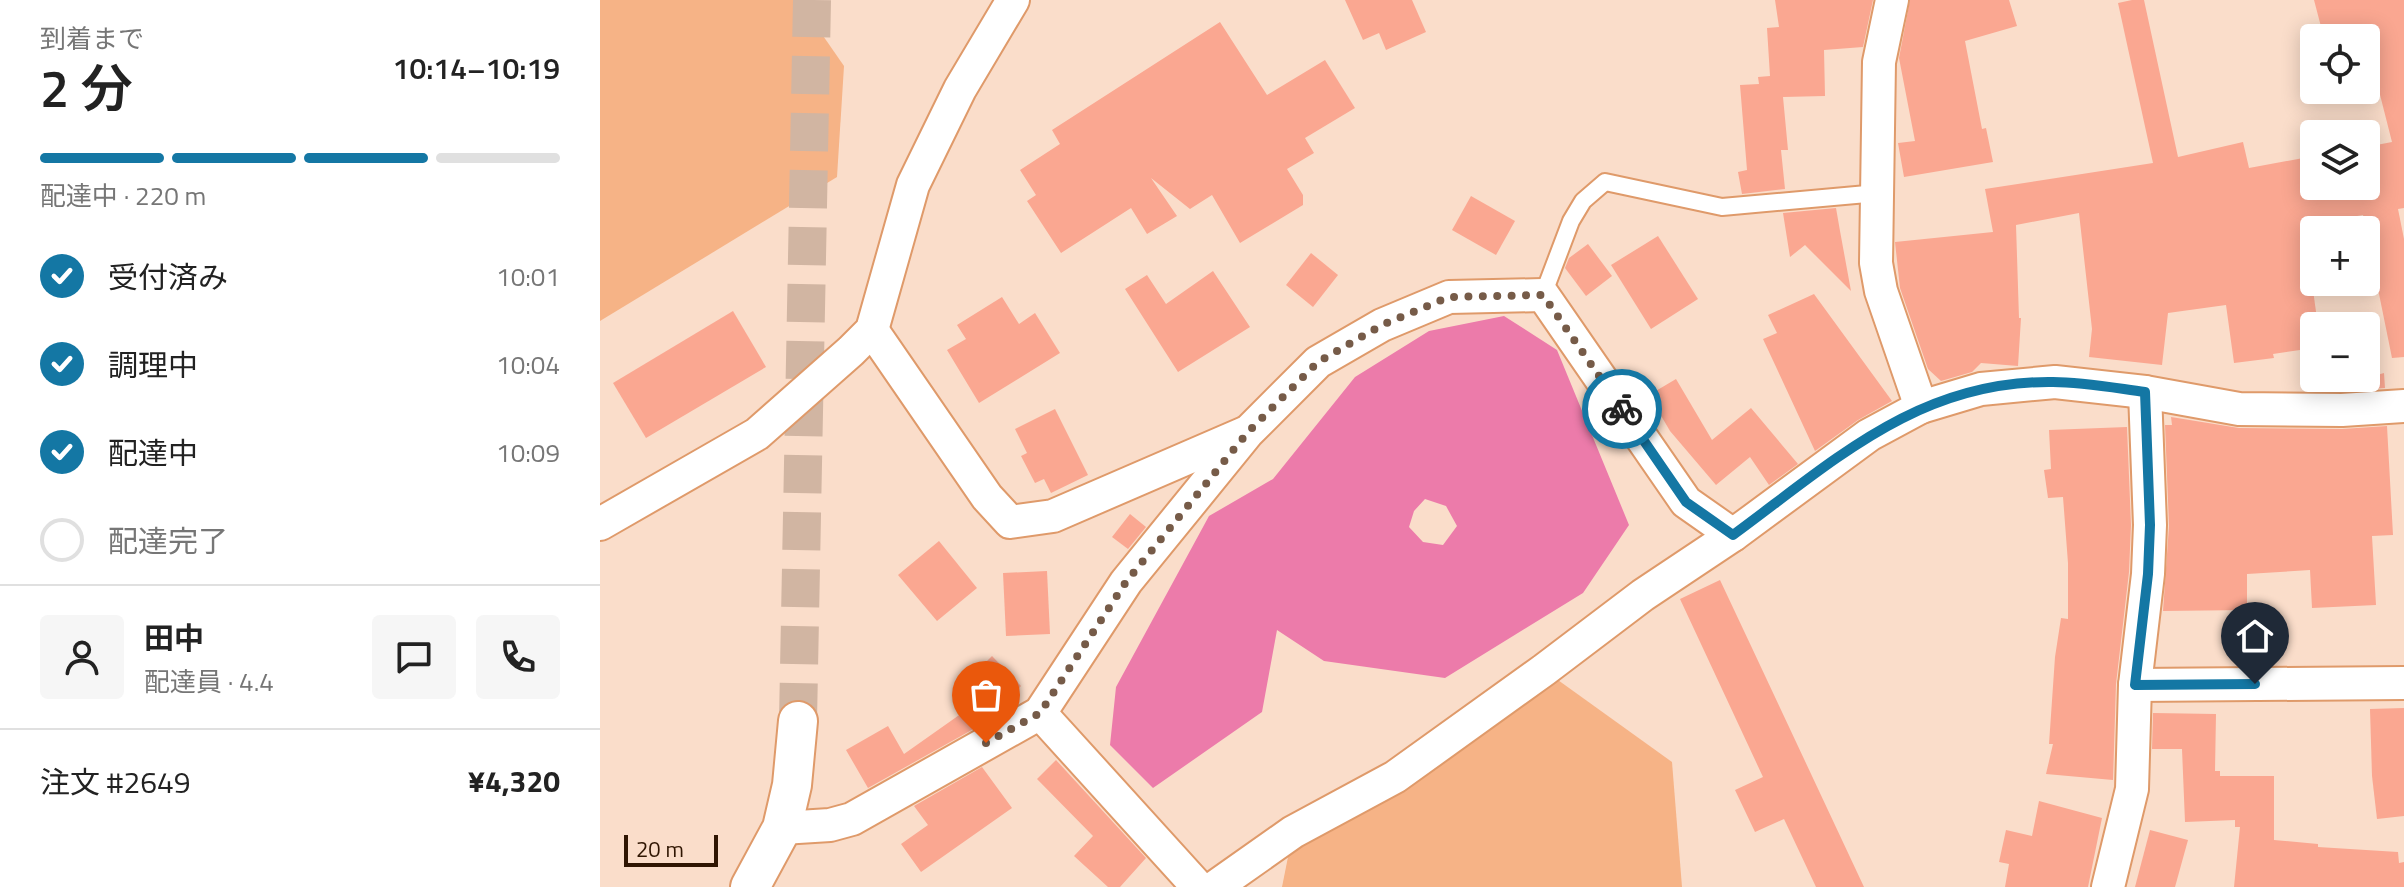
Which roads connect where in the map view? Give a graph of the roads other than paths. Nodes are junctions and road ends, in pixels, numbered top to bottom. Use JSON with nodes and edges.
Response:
{"nodes":[{"id":1,"x":1013,"y":0,"type":"edge"},
{"id":2,"x":1892,"y":0,"type":"edge"},
{"id":3,"x":1878,"y":193,"type":"junction"},
{"id":4,"x":1543,"y":295,"type":"junction"},
{"id":5,"x":872,"y":330,"type":"junction"},
{"id":6,"x":2145,"y":392,"type":"junction"},
{"id":7,"x":2404,"y":406,"type":"edge"},
{"id":8,"x":1921,"y":407,"type":"junction"},
{"id":9,"x":1248,"y":432,"type":"junction"},
{"id":10,"x":600,"y":524,"type":"edge"},
{"id":11,"x":1733,"y":535,"type":"junction"},
{"id":12,"x":2404,"y":683,"type":"edge"},
{"id":13,"x":2135,"y":685,"type":"junction"},
{"id":14,"x":1040,"y":713,"type":"junction"},
{"id":15,"x":798,"y":721,"type":"tunnel mouth"},
{"id":16,"x":782,"y":828,"type":"junction"},
{"id":17,"x":750,"y":887,"type":"edge"},
{"id":18,"x":1198,"y":887,"type":"edge"},
{"id":19,"x":1215,"y":887,"type":"edge"},
{"id":20,"x":2108,"y":887,"type":"edge"}],
"edges":[{"from":1,"to":5,"type":"street"},
{"from":2,"to":3,"type":"street"},
{"from":3,"to":4,"type":"lane"},
{"from":3,"to":8,"type":"street"},
{"from":4,"to":9,"type":"street"},
{"from":4,"to":11,"type":"street"},
{"from":5,"to":9,"type":"street"},
{"from":5,"to":10,"type":"street"},
{"from":6,"to":7,"type":"street"},
{"from":6,"to":8,"type":"street"},
{"from":6,"to":13,"type":"street"},
{"from":8,"to":11,"type":"street"},
{"from":9,"to":14,"type":"street"},
{"from":11,"to":19,"type":"street"},
{"from":12,"to":13,"type":"street"},
{"from":13,"to":20,"type":"street"},
{"from":14,"to":16,"type":"street"},
{"from":14,"to":18,"type":"street"},
{"from":15,"to":16,"type":"street"},
{"from":16,"to":17,"type":"street"}]}
